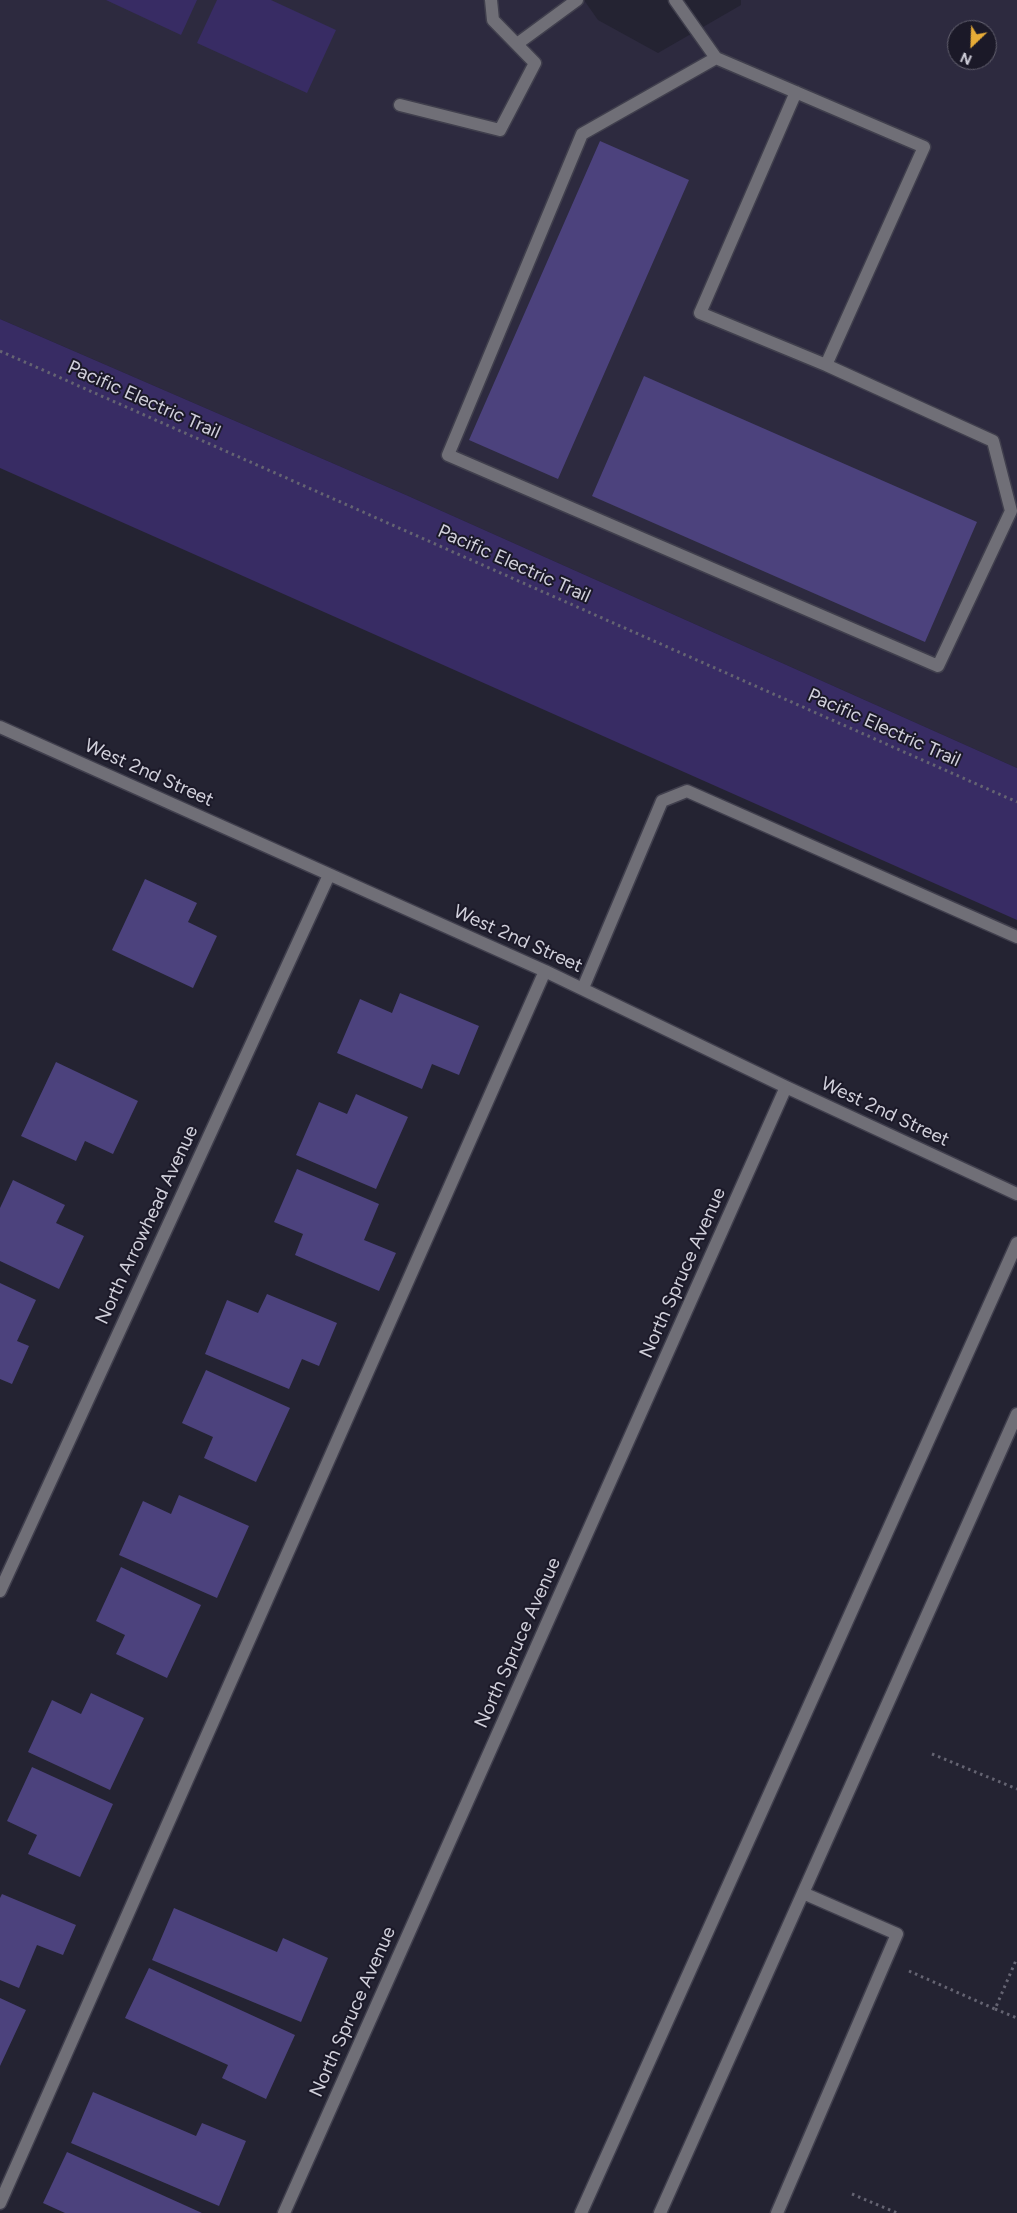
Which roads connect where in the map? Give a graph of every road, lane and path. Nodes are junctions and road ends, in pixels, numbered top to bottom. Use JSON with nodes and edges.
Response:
{"nodes":[{"id":1,"x":491,"y":0,"type":"edge"},
{"id":2,"x":577,"y":0,"type":"edge"},
{"id":3,"x":674,"y":0,"type":"edge"},
{"id":4,"x":517,"y":44,"type":"junction"},
{"id":5,"x":716,"y":58,"type":"junction"},
{"id":6,"x":796,"y":92,"type":"junction"},
{"id":7,"x":400,"y":104,"type":"dead end"},
{"id":8,"x":0,"y":351,"type":"edge"},
{"id":9,"x":826,"y":365,"type":"junction"},
{"id":10,"x":0,"y":727,"type":"edge"},
{"id":11,"x":1017,"y":802,"type":"edge"},
{"id":12,"x":329,"y":875,"type":"junction"},
{"id":13,"x":1017,"y":937,"type":"edge"},
{"id":14,"x":544,"y":971,"type":"junction"},
{"id":15,"x":583,"y":988,"type":"junction"},
{"id":16,"x":786,"y":1087,"type":"junction"},
{"id":17,"x":1017,"y":1194,"type":"edge"},
{"id":18,"x":1017,"y":1243,"type":"edge"},
{"id":19,"x":1017,"y":1414,"type":"edge"},
{"id":20,"x":0,"y":1591,"type":"edge"},
{"id":21,"x":932,"y":1754,"type":"dead end"},
{"id":22,"x":1017,"y":1789,"type":"edge"},
{"id":23,"x":804,"y":1893,"type":"junction"},
{"id":24,"x":1017,"y":1958,"type":"edge"},
{"id":25,"x":886,"y":1960,"type":"junction"},
{"id":26,"x":995,"y":2009,"type":"junction"},
{"id":27,"x":1017,"y":2018,"type":"edge"},
{"id":28,"x":852,"y":2194,"type":"dead end"},
{"id":29,"x":0,"y":2204,"type":"edge"},
{"id":30,"x":284,"y":2213,"type":"edge"},
{"id":31,"x":580,"y":2213,"type":"edge"},
{"id":32,"x":660,"y":2213,"type":"edge"},
{"id":33,"x":777,"y":2213,"type":"edge"},
{"id":34,"x":896,"y":2213,"type":"edge"}],
"edges":[{"from":1,"to":4,"type":"street"},
{"from":2,"to":4,"type":"street"},
{"from":3,"to":5,"type":"street"},
{"from":4,"to":7,"type":"street"},
{"from":5,"to":6,"type":"street"},
{"from":5,"to":9,"type":"street"},
{"from":6,"to":9,"type":"street"},
{"from":6,"to":9,"type":"street"},
{"from":8,"to":11,"type":"path","name":"Pacific Electric Trail"},
{"from":10,"to":12,"type":"street","name":"West 2nd Street"},
{"from":12,"to":14,"type":"street","name":"West 2nd Street"},
{"from":12,"to":20,"type":"street","name":"North Arrowhead Avenue"},
{"from":13,"to":15,"type":"street"},
{"from":14,"to":15,"type":"street","name":"West 2nd Street"},
{"from":14,"to":29,"type":"street"},
{"from":15,"to":16,"type":"street","name":"West 2nd Street"},
{"from":16,"to":17,"type":"street","name":"West 2nd Street"},
{"from":16,"to":30,"type":"street","name":"North Spruce Avenue"},
{"from":18,"to":31,"type":"street"},
{"from":19,"to":23,"type":"street"},
{"from":21,"to":22,"type":"path"},
{"from":23,"to":25,"type":"street"},
{"from":23,"to":32,"type":"street"},
{"from":24,"to":26,"type":"path"},
{"from":25,"to":26,"type":"path"},
{"from":25,"to":33,"type":"street"},
{"from":26,"to":27,"type":"path"},
{"from":28,"to":34,"type":"path"}]}
